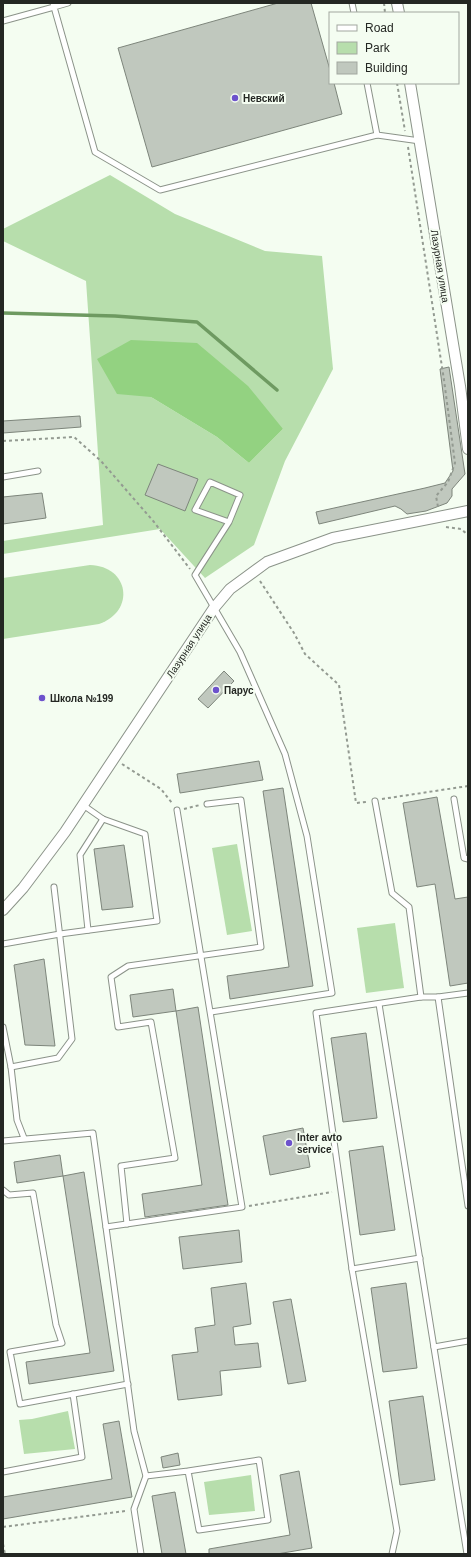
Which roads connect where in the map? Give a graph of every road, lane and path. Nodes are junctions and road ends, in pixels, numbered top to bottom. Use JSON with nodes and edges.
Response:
{"nodes":[{"id":1,"x":68,"y":3,"type":"edge"},
{"id":2,"x":53,"y":5,"type":"edge"},
{"id":3,"x":3,"y":21,"type":"edge"},
{"id":4,"x":367,"y":84,"type":"edge"},
{"id":5,"x":397,"y":84,"type":"edge"},
{"id":6,"x":410,"y":84,"type":"edge"},
{"id":7,"x":377,"y":136,"type":"junction"},
{"id":8,"x":406,"y":138,"type":"junction"},
{"id":9,"x":420,"y":141,"type":"junction"},
{"id":10,"x":3,"y":441,"type":"edge"},
{"id":11,"x":468,"y":449,"type":"edge"},
{"id":12,"x":38,"y":471,"type":"dead end"},
{"id":13,"x":3,"y":477,"type":"edge"},
{"id":14,"x":468,"y":511,"type":"edge"},
{"id":15,"x":440,"y":516,"type":"junction"},
{"id":16,"x":229,"y":522,"type":"junction"},
{"id":17,"x":468,"y":535,"type":"edge"},
{"id":18,"x":195,"y":575,"type":"junction"},
{"id":19,"x":259,"y":579,"type":"dead end"},
{"id":20,"x":214,"y":608,"type":"junction"},
{"id":21,"x":114,"y":759,"type":"junction"},
{"id":22,"x":468,"y":786,"type":"edge"},
{"id":23,"x":454,"y":799,"type":"dead end"},
{"id":24,"x":375,"y":801,"type":"junction"},
{"id":25,"x":207,"y":804,"type":"joint"},
{"id":26,"x":83,"y":805,"type":"junction"},
{"id":27,"x":177,"y":810,"type":"junction"},
{"id":28,"x":102,"y":818,"type":"junction"},
{"id":29,"x":468,"y":859,"type":"edge"},
{"id":30,"x":54,"y":887,"type":"dead end"},
{"id":31,"x":3,"y":910,"type":"edge"},
{"id":32,"x":88,"y":930,"type":"junction"},
{"id":33,"x":60,"y":934,"type":"junction"},
{"id":34,"x":3,"y":944,"type":"edge"},
{"id":35,"x":200,"y":956,"type":"junction"},
{"id":36,"x":468,"y":993,"type":"edge"},
{"id":37,"x":421,"y":997,"type":"junction"},
{"id":38,"x":438,"y":997,"type":"junction"},
{"id":39,"x":379,"y":1004,"type":"junction"},
{"id":40,"x":211,"y":1012,"type":"junction"},
{"id":41,"x":3,"y":1027,"type":"edge"},
{"id":42,"x":11,"y":1067,"type":"junction"},
{"id":43,"x":24,"y":1138,"type":"junction"},
{"id":44,"x":3,"y":1141,"type":"edge"},
{"id":45,"x":3,"y":1190,"type":"edge"},
{"id":46,"x":341,"y":1191,"type":"junction"},
{"id":47,"x":468,"y":1206,"type":"edge"},
{"id":48,"x":242,"y":1207,"type":"junction"},
{"id":49,"x":127,"y":1224,"type":"junction"},
{"id":50,"x":106,"y":1227,"type":"junction"},
{"id":51,"x":420,"y":1258,"type":"junction"},
{"id":52,"x":352,"y":1269,"type":"junction"},
{"id":53,"x":468,"y":1341,"type":"edge"},
{"id":54,"x":434,"y":1347,"type":"junction"},
{"id":55,"x":128,"y":1384,"type":"junction"},
{"id":56,"x":73,"y":1394,"type":"junction"},
{"id":57,"x":188,"y":1471,"type":"junction"},
{"id":58,"x":3,"y":1472,"type":"edge"},
{"id":59,"x":146,"y":1476,"type":"junction"},
{"id":60,"x":134,"y":1509,"type":"junction"},
{"id":61,"x":3,"y":1527,"type":"edge"},
{"id":62,"x":3,"y":1544,"type":"edge"},
{"id":63,"x":5,"y":1554,"type":"edge"},
{"id":64,"x":141,"y":1554,"type":"edge"},
{"id":65,"x":392,"y":1554,"type":"edge"},
{"id":66,"x":467,"y":1554,"type":"edge"}],
"edges":[{"from":1,"to":2,"type":"lane"},
{"from":2,"to":3,"type":"lane"},
{"from":2,"to":7,"type":"lane"},
{"from":4,"to":7,"type":"lane"},
{"from":5,"to":8,"type":"path"},
{"from":6,"to":9,"type":"street","name":"Лазурная улица"},
{"from":7,"to":8,"type":"lane"},
{"from":8,"to":9,"type":"lane"},
{"from":8,"to":15,"type":"path"},
{"from":9,"to":11,"type":"street","name":"Лазурная улица"},
{"from":10,"to":18,"type":"path"},
{"from":12,"to":13,"type":"lane"},
{"from":14,"to":15,"type":"street","name":"Лазурная улица"},
{"from":15,"to":17,"type":"path"},
{"from":15,"to":20,"type":"street","name":"Лазурная улица"},
{"from":16,"to":16,"type":"lane"},
{"from":16,"to":18,"type":"lane"},
{"from":18,"to":20,"type":"lane"},
{"from":19,"to":24,"type":"path"},
{"from":20,"to":21,"type":"street","name":"Лазурная улица"},
{"from":20,"to":40,"type":"lane"},
{"from":21,"to":26,"type":"street","name":"Лазурная улица"},
{"from":21,"to":27,"type":"path"},
{"from":22,"to":24,"type":"path"},
{"from":23,"to":29,"type":"lane"},
{"from":24,"to":37,"type":"lane"},
{"from":25,"to":27,"type":"path"},
{"from":25,"to":35,"type":"lane"},
{"from":26,"to":28,"type":"lane"},
{"from":26,"to":31,"type":"street","name":"Лазурная улица"},
{"from":27,"to":35,"type":"lane"},
{"from":28,"to":32,"type":"lane"},
{"from":28,"to":32,"type":"lane"},
{"from":30,"to":33,"type":"lane"},
{"from":32,"to":33,"type":"lane"},
{"from":33,"to":34,"type":"lane"},
{"from":33,"to":42,"type":"lane"},
{"from":35,"to":40,"type":"lane"},
{"from":35,"to":49,"type":"lane"},
{"from":36,"to":38,"type":"lane"},
{"from":37,"to":38,"type":"lane"},
{"from":37,"to":39,"type":"lane"},
{"from":38,"to":47,"type":"lane"},
{"from":39,"to":46,"type":"lane"},
{"from":39,"to":51,"type":"lane"},
{"from":40,"to":48,"type":"lane"},
{"from":41,"to":42,"type":"lane"},
{"from":42,"to":43,"type":"lane"},
{"from":43,"to":44,"type":"lane"},
{"from":43,"to":50,"type":"lane"},
{"from":45,"to":56,"type":"lane"},
{"from":46,"to":48,"type":"path"},
{"from":46,"to":52,"type":"lane"},
{"from":48,"to":49,"type":"lane"},
{"from":49,"to":50,"type":"lane"},
{"from":50,"to":55,"type":"lane"},
{"from":51,"to":52,"type":"lane"},
{"from":51,"to":54,"type":"lane"},
{"from":52,"to":65,"type":"lane"},
{"from":53,"to":54,"type":"lane"},
{"from":54,"to":66,"type":"lane"},
{"from":55,"to":56,"type":"lane"},
{"from":55,"to":59,"type":"lane"},
{"from":56,"to":58,"type":"lane"},
{"from":57,"to":57,"type":"lane"},
{"from":57,"to":59,"type":"lane"},
{"from":59,"to":60,"type":"lane"},
{"from":60,"to":61,"type":"path"},
{"from":60,"to":64,"type":"lane"},
{"from":62,"to":63,"type":"path"}]}
